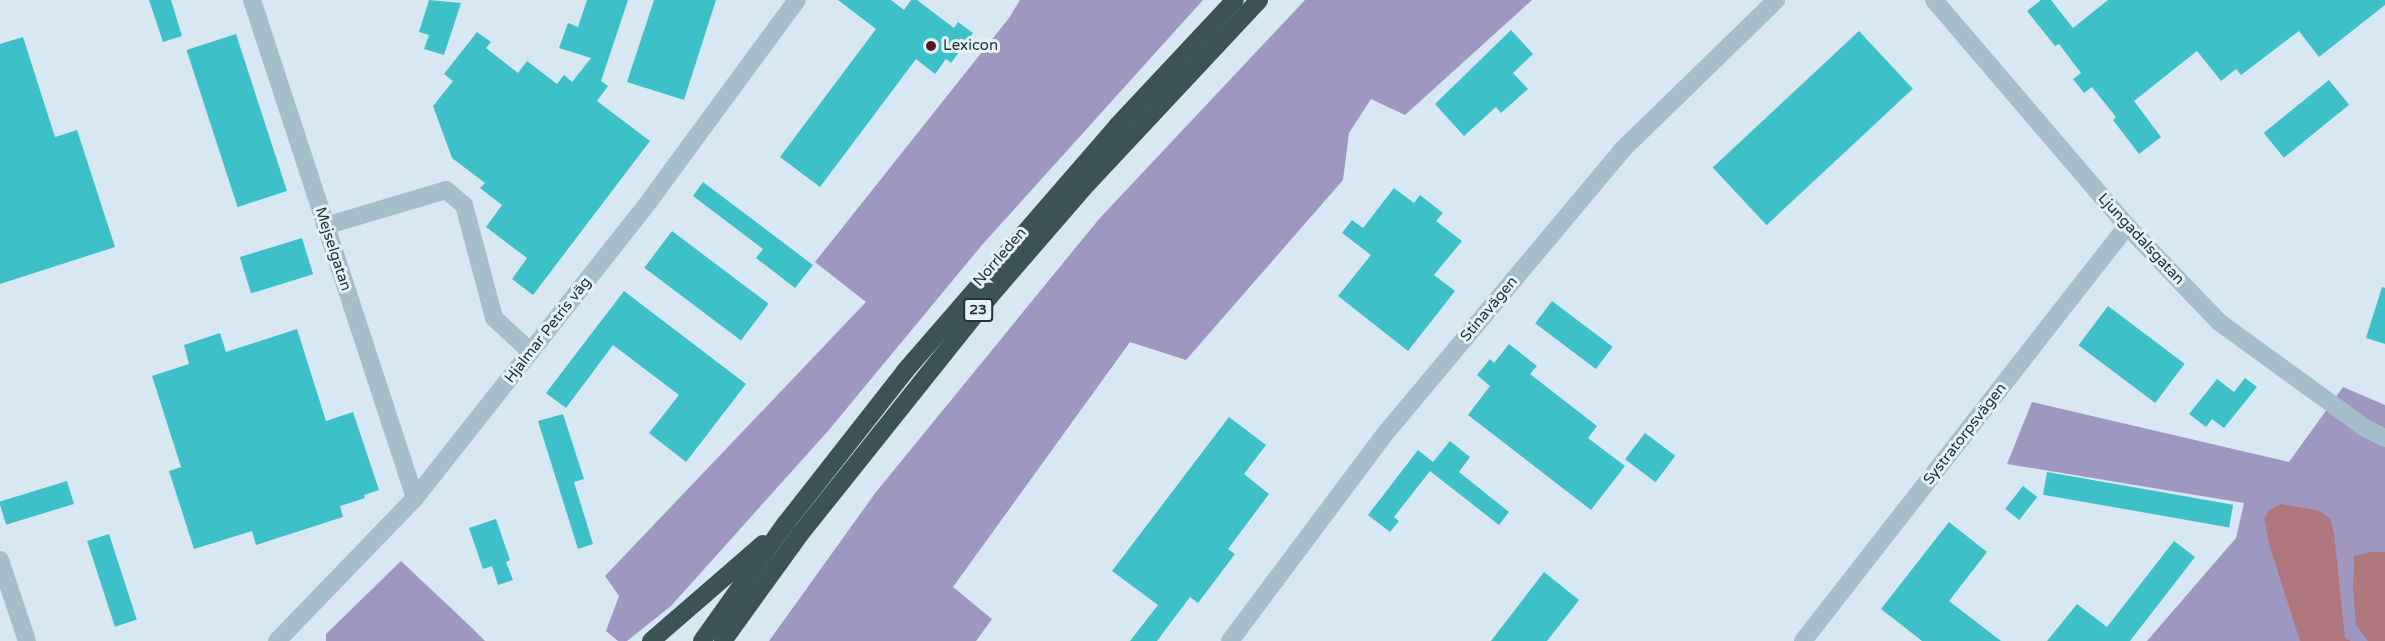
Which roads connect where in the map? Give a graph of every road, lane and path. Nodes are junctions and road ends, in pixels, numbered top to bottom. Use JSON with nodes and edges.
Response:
{"nodes":[{"id":1,"x":252,"y":0,"type":"edge"},
{"id":2,"x":798,"y":0,"type":"edge"},
{"id":3,"x":1235,"y":0,"type":"edge"},
{"id":4,"x":1259,"y":0,"type":"edge"},
{"id":5,"x":1776,"y":0,"type":"edge"},
{"id":6,"x":1934,"y":0,"type":"edge"},
{"id":7,"x":325,"y":226,"type":"junction"},
{"id":8,"x":2127,"y":226,"type":"junction"},
{"id":9,"x":531,"y":352,"type":"junction"},
{"id":10,"x":2385,"y":438,"type":"edge"},
{"id":11,"x":415,"y":498,"type":"junction"},
{"id":12,"x":786,"y":523,"type":"junction"},
{"id":13,"x":0,"y":560,"type":"edge"},
{"id":14,"x":27,"y":641,"type":"edge"},
{"id":15,"x":278,"y":641,"type":"edge"},
{"id":16,"x":651,"y":641,"type":"edge"},
{"id":17,"x":702,"y":641,"type":"edge"},
{"id":18,"x":723,"y":641,"type":"edge"},
{"id":19,"x":1230,"y":641,"type":"edge"},
{"id":20,"x":1803,"y":641,"type":"edge"}],
"edges":[{"from":1,"to":7,"type":"street","name":"Mejselgatan"},
{"from":2,"to":9,"type":"street","name":"Hjalmar Petris väg"},
{"from":3,"to":12,"type":"highway","name":"Norrleden","number":"23"},
{"from":4,"to":18,"type":"highway","name":"Norrleden","number":"23"},
{"from":5,"to":19,"type":"street","name":"Stinavägen"},
{"from":6,"to":8,"type":"street","name":"Ljungadalsgatan"},
{"from":7,"to":9,"type":"street"},
{"from":7,"to":11,"type":"street","name":"Mejselgatan"},
{"from":8,"to":10,"type":"street","name":"Ljungadalsgatan"},
{"from":8,"to":20,"type":"street","name":"Systratorpsvägen"},
{"from":9,"to":11,"type":"street","name":"Hjalmar Petris väg"},
{"from":11,"to":15,"type":"street","name":"Hjalmar Petris väg"},
{"from":12,"to":16,"type":"highway"},
{"from":12,"to":17,"type":"highway","name":"Norrleden","number":"23"},
{"from":13,"to":14,"type":"street"}]}
